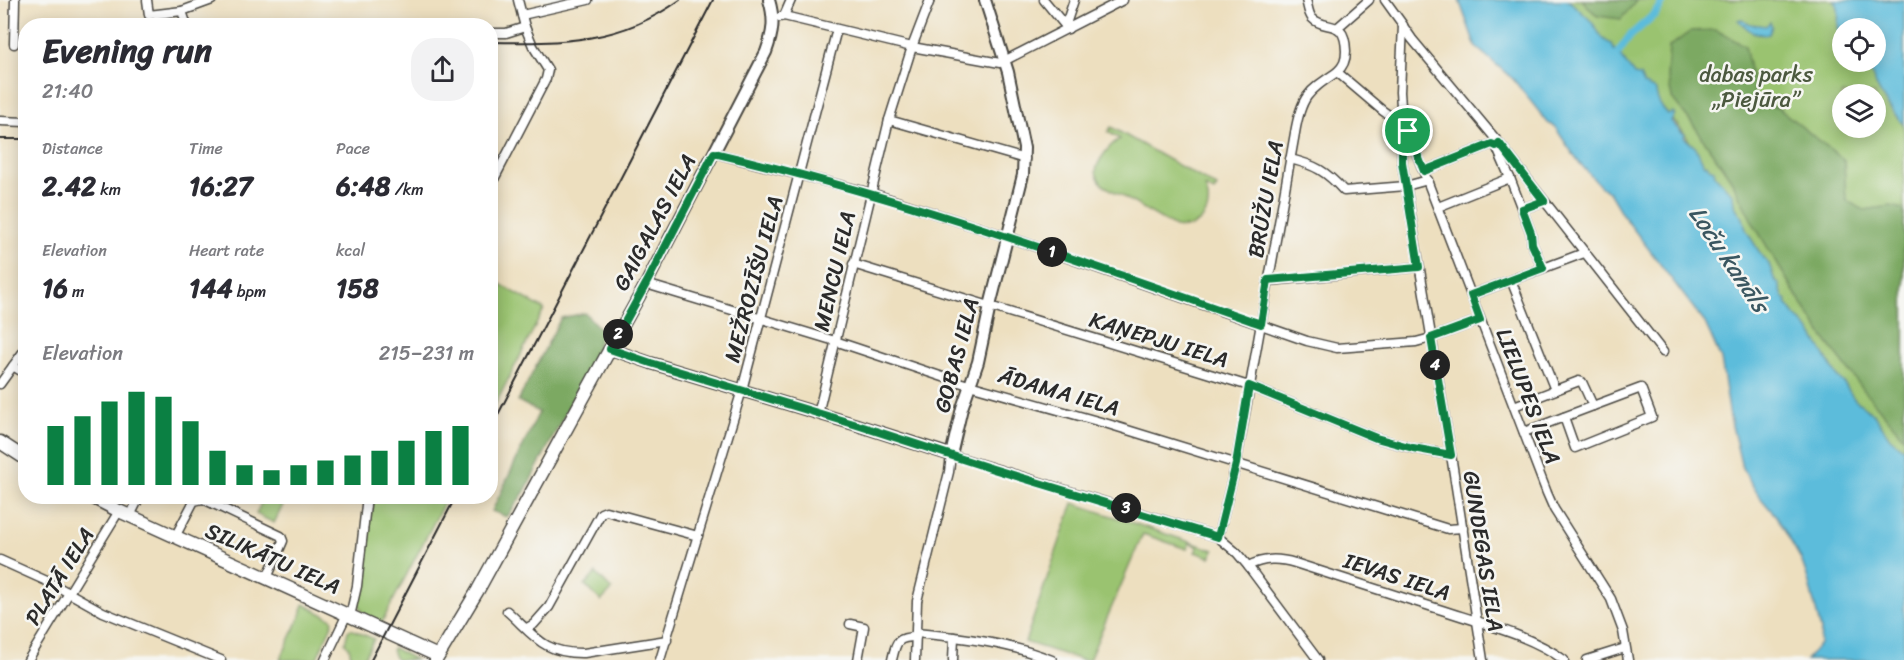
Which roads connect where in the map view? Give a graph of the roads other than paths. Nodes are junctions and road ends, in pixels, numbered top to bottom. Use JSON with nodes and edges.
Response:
{"nodes":[{"id":1,"x":15,"y":0,"type":"edge"},
{"id":2,"x":147,"y":0,"type":"edge"},
{"id":3,"x":212,"y":0,"type":"edge"},
{"id":4,"x":519,"y":0,"type":"edge"},
{"id":5,"x":588,"y":0,"type":"edge"},
{"id":6,"x":769,"y":0,"type":"edge"},
{"id":7,"x":791,"y":0,"type":"edge"},
{"id":8,"x":930,"y":0,"type":"edge"},
{"id":9,"x":985,"y":0,"type":"edge"},
{"id":10,"x":1044,"y":0,"type":"edge"},
{"id":11,"x":1074,"y":0,"type":"edge"},
{"id":12,"x":1123,"y":0,"type":"edge"},
{"id":13,"x":1306,"y":0,"type":"edge"},
{"id":14,"x":1369,"y":0,"type":"edge"},
{"id":15,"x":1385,"y":0,"type":"edge"},
{"id":16,"x":182,"y":11,"type":"junction"},
{"id":17,"x":522,"y":15,"type":"junction"},
{"id":18,"x":184,"y":18,"type":"edge"},
{"id":19,"x":779,"y":18,"type":"junction"},
{"id":20,"x":1403,"y":25,"type":"junction"},
{"id":21,"x":525,"y":27,"type":"junction"},
{"id":22,"x":1337,"y":28,"type":"junction"},
{"id":23,"x":837,"y":29,"type":"junction"},
{"id":24,"x":1068,"y":29,"type":"junction"},
{"id":25,"x":498,"y":33,"type":"edge"},
{"id":26,"x":14,"y":44,"type":"dead end"},
{"id":27,"x":912,"y":47,"type":"junction"},
{"id":28,"x":1005,"y":61,"type":"junction"},
{"id":29,"x":1337,"y":72,"type":"junction"},
{"id":30,"x":889,"y":120,"type":"junction"},
{"id":31,"x":0,"y":121,"type":"edge"},
{"id":32,"x":18,"y":122,"type":"edge"},
{"id":33,"x":1407,"y":127,"type":"junction"},
{"id":34,"x":1497,"y":145,"type":"junction"},
{"id":35,"x":714,"y":153,"type":"junction"},
{"id":36,"x":1025,"y":159,"type":"junction"},
{"id":37,"x":1290,"y":159,"type":"junction"},
{"id":38,"x":1424,"y":171,"type":"junction"},
{"id":39,"x":498,"y":172,"type":"edge"},
{"id":40,"x":799,"y":174,"type":"junction"},
{"id":41,"x":1510,"y":178,"type":"junction"},
{"id":42,"x":1428,"y":180,"type":"junction"},
{"id":43,"x":1406,"y":186,"type":"junction"},
{"id":44,"x":871,"y":193,"type":"junction"},
{"id":45,"x":1544,"y":201,"type":"junction"},
{"id":46,"x":1438,"y":207,"type":"junction"},
{"id":47,"x":1522,"y":209,"type":"junction"},
{"id":48,"x":1008,"y":237,"type":"junction"},
{"id":49,"x":1584,"y":253,"type":"junction"},
{"id":50,"x":853,"y":264,"type":"junction"},
{"id":51,"x":1419,"y":267,"type":"junction"},
{"id":52,"x":1543,"y":268,"type":"junction"},
{"id":53,"x":1268,"y":280,"type":"junction"},
{"id":54,"x":1511,"y":280,"type":"junction"},
{"id":55,"x":646,"y":284,"type":"junction"},
{"id":56,"x":1471,"y":295,"type":"junction"},
{"id":57,"x":990,"y":306,"type":"junction"},
{"id":58,"x":760,"y":318,"type":"junction"},
{"id":59,"x":1480,"y":320,"type":"junction"},
{"id":60,"x":1261,"y":324,"type":"junction"},
{"id":61,"x":1431,"y":338,"type":"junction"},
{"id":62,"x":835,"y":341,"type":"junction"},
{"id":63,"x":610,"y":349,"type":"junction"},
{"id":64,"x":1663,"y":352,"type":"dead end"},
{"id":65,"x":18,"y":359,"type":"edge"},
{"id":66,"x":13,"y":366,"type":"junction"},
{"id":67,"x":18,"y":369,"type":"edge"},
{"id":68,"x":0,"y":384,"type":"edge"},
{"id":69,"x":971,"y":384,"type":"junction"},
{"id":70,"x":1249,"y":386,"type":"junction"},
{"id":71,"x":742,"y":390,"type":"junction"},
{"id":72,"x":1555,"y":390,"type":"junction"},
{"id":73,"x":1514,"y":406,"type":"junction"},
{"id":74,"x":1593,"y":406,"type":"junction"},
{"id":75,"x":818,"y":414,"type":"junction"},
{"id":76,"x":1564,"y":417,"type":"junction"},
{"id":77,"x":1524,"y":432,"type":"junction"},
{"id":78,"x":0,"y":442,"type":"edge"},
{"id":79,"x":18,"y":454,"type":"edge"},
{"id":80,"x":951,"y":455,"type":"junction"},
{"id":81,"x":1451,"y":455,"type":"junction"},
{"id":82,"x":1236,"y":464,"type":"junction"},
{"id":83,"x":192,"y":504,"type":"edge"},
{"id":84,"x":214,"y":504,"type":"edge"},
{"id":85,"x":366,"y":504,"type":"edge"},
{"id":86,"x":118,"y":508,"type":"edge"},
{"id":87,"x":1463,"y":528,"type":"junction"},
{"id":88,"x":698,"y":536,"type":"junction"},
{"id":89,"x":175,"y":537,"type":"junction"},
{"id":90,"x":1218,"y":537,"type":"junction"},
{"id":91,"x":0,"y":560,"type":"edge"},
{"id":92,"x":1248,"y":566,"type":"junction"},
{"id":93,"x":267,"y":578,"type":"junction"},
{"id":94,"x":70,"y":593,"type":"junction"},
{"id":95,"x":507,"y":611,"type":"dead end"},
{"id":96,"x":349,"y":615,"type":"junction"},
{"id":97,"x":1477,"y":621,"type":"junction"},
{"id":98,"x":850,"y":624,"type":"dead end"},
{"id":99,"x":527,"y":628,"type":"junction"},
{"id":100,"x":916,"y":635,"type":"junction"},
{"id":101,"x":954,"y":637,"type":"junction"},
{"id":102,"x":667,"y":640,"type":"junction"},
{"id":103,"x":1625,"y":648,"type":"junction"},
{"id":104,"x":437,"y":658,"type":"edge"},
{"id":105,"x":28,"y":660,"type":"edge"},
{"id":106,"x":221,"y":660,"type":"edge"},
{"id":107,"x":325,"y":660,"type":"edge"},
{"id":108,"x":660,"y":660,"type":"edge"},
{"id":109,"x":858,"y":660,"type":"edge"},
{"id":110,"x":892,"y":660,"type":"edge"},
{"id":111,"x":915,"y":660,"type":"edge"},
{"id":112,"x":953,"y":660,"type":"edge"},
{"id":113,"x":1052,"y":660,"type":"edge"},
{"id":114,"x":1318,"y":660,"type":"edge"},
{"id":115,"x":1483,"y":660,"type":"edge"},
{"id":116,"x":1564,"y":660,"type":"edge"},
{"id":117,"x":1587,"y":660,"type":"edge"},
{"id":118,"x":1628,"y":660,"type":"edge"}],
"edges":[{"from":1,"to":26,"type":"street"},
{"from":2,"to":16,"type":"street"},
{"from":3,"to":16,"type":"street"},
{"from":4,"to":17,"type":"street"},
{"from":5,"to":17,"type":"street"},
{"from":6,"to":19,"type":"street"},
{"from":7,"to":19,"type":"street"},
{"from":8,"to":27,"type":"street","name":"MENCU IELA"},
{"from":9,"to":28,"type":"street","name":"GOBAS IELA"},
{"from":10,"to":24,"type":"street"},
{"from":11,"to":24,"type":"street"},
{"from":12,"to":24,"type":"street"},
{"from":13,"to":22,"type":"street"},
{"from":14,"to":22,"type":"street"},
{"from":15,"to":20,"type":"street"},
{"from":16,"to":18,"type":"street"},
{"from":17,"to":21,"type":"street"},
{"from":19,"to":23,"type":"street"},
{"from":19,"to":35,"type":"street","name":"GAIGALAS IELA"},
{"from":20,"to":33,"type":"street","name":"LIELUPES IELA"},
{"from":20,"to":34,"type":"street"},
{"from":21,"to":25,"type":"street"},
{"from":21,"to":39,"type":"street"},
{"from":22,"to":29,"type":"street"},
{"from":23,"to":27,"type":"street"},
{"from":23,"to":40,"type":"street","name":"MEŽROZĪŠU IELA"},
{"from":24,"to":28,"type":"street"},
{"from":27,"to":28,"type":"street"},
{"from":27,"to":30,"type":"street","name":"MENCU IELA"},
{"from":28,"to":36,"type":"street","name":"GOBAS IELA"},
{"from":29,"to":33,"type":"street"},
{"from":29,"to":37,"type":"street","name":"BRŪŽU IELA"},
{"from":30,"to":36,"type":"street"},
{"from":30,"to":44,"type":"street","name":"MENCU IELA"},
{"from":31,"to":32,"type":"street"},
{"from":33,"to":38,"type":"street","name":"LIELUPES IELA"},
{"from":33,"to":43,"type":"street","name":"GUNDEGAS IELA"},
{"from":34,"to":38,"type":"street"},
{"from":34,"to":41,"type":"street"},
{"from":34,"to":45,"type":"street"},
{"from":35,"to":40,"type":"street"},
{"from":35,"to":55,"type":"street","name":"GAIGALAS IELA"},
{"from":36,"to":48,"type":"street","name":"GOBAS IELA"},
{"from":37,"to":43,"type":"street"},
{"from":37,"to":53,"type":"street","name":"BRŪŽU IELA"},
{"from":38,"to":42,"type":"street","name":"LIELUPES IELA"},
{"from":40,"to":44,"type":"street"},
{"from":40,"to":58,"type":"street","name":"MEŽROZĪŠU IELA"},
{"from":41,"to":46,"type":"street"},
{"from":41,"to":47,"type":"street"},
{"from":42,"to":43,"type":"street"},
{"from":42,"to":46,"type":"street","name":"LIELUPES IELA"},
{"from":43,"to":51,"type":"street","name":"GUNDEGAS IELA"},
{"from":44,"to":48,"type":"street"},
{"from":44,"to":50,"type":"street","name":"MENCU IELA"},
{"from":45,"to":47,"type":"street"},
{"from":45,"to":49,"type":"street"},
{"from":46,"to":56,"type":"street","name":"LIELUPES IELA"},
{"from":47,"to":52,"type":"street"},
{"from":48,"to":57,"type":"street","name":"GOBAS IELA"},
{"from":48,"to":60,"type":"street"},
{"from":49,"to":52,"type":"street"},
{"from":49,"to":64,"type":"street"},
{"from":50,"to":57,"type":"street","name":"KAŅEPJU IELA"},
{"from":50,"to":62,"type":"street","name":"MENCU IELA"},
{"from":51,"to":53,"type":"street"},
{"from":51,"to":61,"type":"street","name":"GUNDEGAS IELA"},
{"from":52,"to":54,"type":"street"},
{"from":53,"to":60,"type":"street","name":"BRŪŽU IELA"},
{"from":54,"to":56,"type":"street"},
{"from":54,"to":72,"type":"street"},
{"from":55,"to":58,"type":"street","name":"ĀDAMA IELA"},
{"from":55,"to":63,"type":"street","name":"GAIGALAS IELA"},
{"from":56,"to":59,"type":"street","name":"LIELUPES IELA"},
{"from":57,"to":69,"type":"street","name":"GOBAS IELA"},
{"from":57,"to":70,"type":"street","name":"KAŅEPJU IELA"},
{"from":58,"to":62,"type":"street","name":"ĀDAMA IELA"},
{"from":58,"to":71,"type":"street","name":"MEŽROZĪŠU IELA"},
{"from":59,"to":61,"type":"street"},
{"from":59,"to":73,"type":"street","name":"LIELUPES IELA"},
{"from":60,"to":61,"type":"street"},
{"from":60,"to":70,"type":"street","name":"BRŪŽU IELA"},
{"from":61,"to":81,"type":"street","name":"GUNDEGAS IELA"},
{"from":62,"to":69,"type":"street","name":"ĀDAMA IELA"},
{"from":62,"to":75,"type":"street","name":"MENCU IELA"},
{"from":63,"to":71,"type":"street"},
{"from":63,"to":104,"type":"main road","name":"GAIGALAS IELA"},
{"from":65,"to":66,"type":"street"},
{"from":66,"to":67,"type":"street"},
{"from":66,"to":68,"type":"street"},
{"from":69,"to":80,"type":"street","name":"GOBAS IELA"},
{"from":69,"to":82,"type":"street","name":"ĀDAMA IELA"},
{"from":70,"to":81,"type":"street","name":"KAŅEPJU IELA"},
{"from":70,"to":82,"type":"street","name":"BRŪŽU IELA"},
{"from":71,"to":75,"type":"street"},
{"from":71,"to":88,"type":"street","name":"MEŽROZĪŠU IELA"},
{"from":72,"to":73,"type":"street"},
{"from":72,"to":74,"type":"street"},
{"from":73,"to":77,"type":"street","name":"LIELUPES IELA"},
{"from":74,"to":76,"type":"street"},
{"from":74,"to":76,"type":"street"},
{"from":75,"to":80,"type":"street"},
{"from":76,"to":77,"type":"street"},
{"from":77,"to":103,"type":"street","name":"LIELUPES IELA"},
{"from":78,"to":79,"type":"main road"},
{"from":80,"to":90,"type":"street"},
{"from":80,"to":100,"type":"street","name":"GOBAS IELA"},
{"from":81,"to":87,"type":"street","name":"GUNDEGAS IELA"},
{"from":82,"to":87,"type":"street","name":"ĀDAMA IELA"},
{"from":82,"to":90,"type":"street","name":"BRŪŽU IELA"},
{"from":83,"to":89,"type":"street"},
{"from":84,"to":93,"type":"street"},
{"from":85,"to":96,"type":"street"},
{"from":86,"to":89,"type":"main road","name":"SILIKĀTU IELA"},
{"from":86,"to":94,"type":"street","name":"PLATĀ IELA"},
{"from":87,"to":97,"type":"street","name":"GUNDEGAS IELA"},
{"from":88,"to":99,"type":"street"},
{"from":88,"to":102,"type":"street","name":"MEŽROZĪŠU IELA"},
{"from":89,"to":93,"type":"main road","name":"SILIKĀTU IELA"},
{"from":90,"to":92,"type":"street"},
{"from":91,"to":94,"type":"street"},
{"from":92,"to":97,"type":"street","name":"IEVAS IELA"},
{"from":92,"to":114,"type":"street"},
{"from":93,"to":96,"type":"main road","name":"SILIKĀTU IELA"},
{"from":94,"to":105,"type":"street","name":"PLATĀ IELA"},
{"from":94,"to":106,"type":"street"},
{"from":95,"to":99,"type":"street"},
{"from":96,"to":104,"type":"main road","name":"SILIKĀTU IELA"},
{"from":96,"to":107,"type":"street"},
{"from":97,"to":115,"type":"street","name":"GUNDEGAS IELA"},
{"from":97,"to":116,"type":"street","name":"IEVAS IELA"},
{"from":98,"to":109,"type":"street"},
{"from":99,"to":102,"type":"street"},
{"from":100,"to":101,"type":"street"},
{"from":100,"to":110,"type":"street"},
{"from":100,"to":111,"type":"street","name":"GOBAS IELA"},
{"from":101,"to":112,"type":"street"},
{"from":101,"to":113,"type":"street"},
{"from":102,"to":108,"type":"street","name":"MEŽROZĪŠU IELA"},
{"from":103,"to":117,"type":"street"},
{"from":103,"to":118,"type":"street","name":"LIELUPES IELA"}]}
